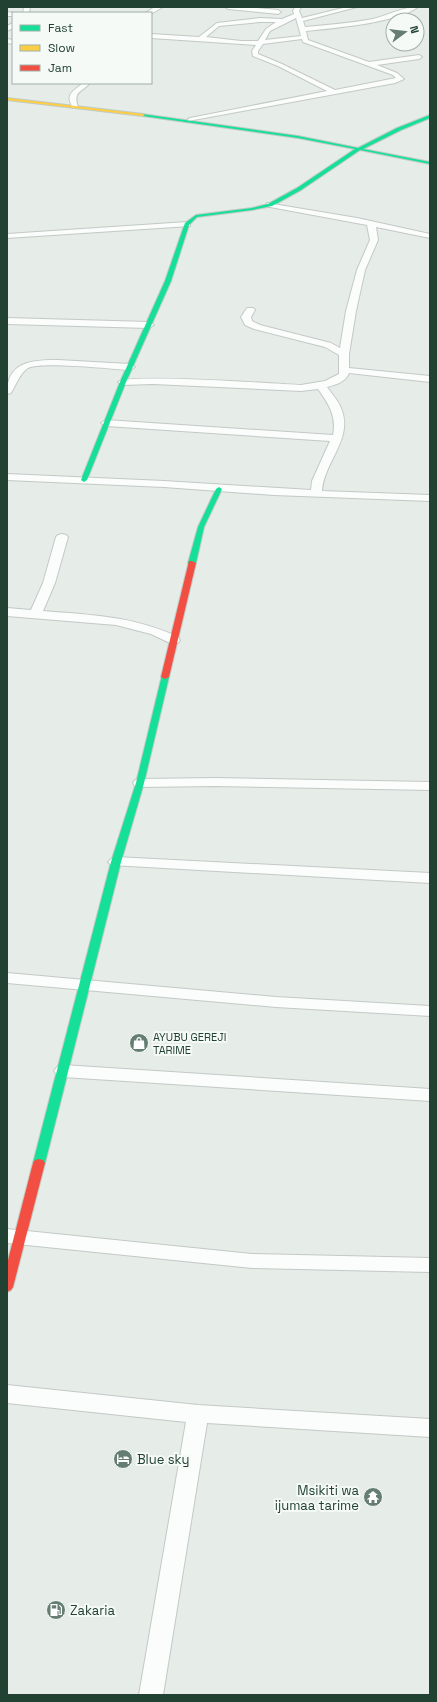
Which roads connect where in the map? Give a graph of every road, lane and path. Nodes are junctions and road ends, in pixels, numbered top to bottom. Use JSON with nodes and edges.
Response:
{"nodes":[{"id":1,"x":160,"y":7,"type":"edge"},
{"id":2,"x":228,"y":7,"type":"edge"},
{"id":3,"x":298,"y":7,"type":"edge"},
{"id":4,"x":415,"y":7,"type":"edge"},
{"id":5,"x":358,"y":8,"type":"edge"},
{"id":6,"x":150,"y":12,"type":"edge"},
{"id":7,"x":374,"y":14,"type":"dead end"},
{"id":8,"x":297,"y":17,"type":"junction"},
{"id":9,"x":384,"y":17,"type":"junction"},
{"id":10,"x":283,"y":21,"type":"junction"},
{"id":11,"x":303,"y":29,"type":"junction"},
{"id":12,"x":152,"y":36,"type":"edge"},
{"id":13,"x":304,"y":37,"type":"junction"},
{"id":14,"x":200,"y":39,"type":"junction"},
{"id":15,"x":260,"y":43,"type":"junction"},
{"id":16,"x":419,"y":57,"type":"dead end"},
{"id":17,"x":370,"y":64,"type":"junction"},
{"id":18,"x":86,"y":84,"type":"edge"},
{"id":19,"x":334,"y":92,"type":"junction"},
{"id":20,"x":7,"y":99,"type":"edge"},
{"id":21,"x":75,"y":107,"type":"junction"},
{"id":22,"x":430,"y":116,"type":"edge"},
{"id":23,"x":190,"y":120,"type":"junction"},
{"id":24,"x":362,"y":148,"type":"junction"},
{"id":25,"x":430,"y":162,"type":"edge"},
{"id":26,"x":270,"y":205,"type":"junction"},
{"id":27,"x":371,"y":223,"type":"junction"},
{"id":28,"x":187,"y":224,"type":"junction"},
{"id":29,"x":7,"y":236,"type":"edge"},
{"id":30,"x":430,"y":236,"type":"edge"},
{"id":31,"x":250,"y":310,"type":"dead end"},
{"id":32,"x":7,"y":321,"type":"edge"},
{"id":33,"x":149,"y":325,"type":"junction"},
{"id":34,"x":344,"y":354,"type":"junction"},
{"id":35,"x":130,"y":367,"type":"junction"},
{"id":36,"x":344,"y":370,"type":"junction"},
{"id":37,"x":430,"y":379,"type":"edge"},
{"id":38,"x":122,"y":382,"type":"junction"},
{"id":39,"x":321,"y":386,"type":"junction"},
{"id":40,"x":7,"y":391,"type":"edge"},
{"id":41,"x":106,"y":423,"type":"junction"},
{"id":42,"x":337,"y":438,"type":"junction"},
{"id":43,"x":7,"y":477,"type":"edge"},
{"id":44,"x":84,"y":480,"type":"junction"},
{"id":45,"x":219,"y":489,"type":"junction"},
{"id":46,"x":316,"y":494,"type":"junction"},
{"id":47,"x":430,"y":498,"type":"edge"},
{"id":48,"x":62,"y":537,"type":"dead end"},
{"id":49,"x":7,"y":612,"type":"edge"},
{"id":50,"x":36,"y":614,"type":"junction"},
{"id":51,"x":174,"y":640,"type":"junction"},
{"id":52,"x":140,"y":783,"type":"junction"},
{"id":53,"x":430,"y":786,"type":"edge"},
{"id":54,"x":116,"y":862,"type":"junction"},
{"id":55,"x":430,"y":878,"type":"edge"},
{"id":56,"x":7,"y":978,"type":"edge"},
{"id":57,"x":84,"y":984,"type":"junction"},
{"id":58,"x":430,"y":1011,"type":"edge"},
{"id":59,"x":63,"y":1071,"type":"junction"},
{"id":60,"x":430,"y":1095,"type":"edge"},
{"id":61,"x":13,"y":1236,"type":"edge"},
{"id":62,"x":430,"y":1265,"type":"edge"},
{"id":63,"x":7,"y":1287,"type":"edge"},
{"id":64,"x":7,"y":1394,"type":"edge"},
{"id":65,"x":198,"y":1414,"type":"junction"},
{"id":66,"x":430,"y":1428,"type":"edge"},
{"id":67,"x":151,"y":1695,"type":"edge"}],
"edges":[{"from":1,"to":6,"type":"street"},
{"from":2,"to":8,"type":"street"},
{"from":3,"to":8,"type":"street"},
{"from":4,"to":9,"type":"street"},
{"from":5,"to":8,"type":"street"},
{"from":7,"to":9,"type":"street"},
{"from":8,"to":10,"type":"street"},
{"from":8,"to":11,"type":"street"},
{"from":9,"to":11,"type":"street"},
{"from":10,"to":14,"type":"street"},
{"from":10,"to":15,"type":"street"},
{"from":11,"to":13,"type":"street"},
{"from":12,"to":14,"type":"street"},
{"from":13,"to":15,"type":"street"},
{"from":13,"to":17,"type":"street"},
{"from":14,"to":15,"type":"street"},
{"from":15,"to":19,"type":"street"},
{"from":16,"to":17,"type":"street"},
{"from":17,"to":19,"type":"street"},
{"from":18,"to":21,"type":"street"},
{"from":19,"to":23,"type":"street"},
{"from":20,"to":21,"type":"main road"},
{"from":21,"to":23,"type":"main road"},
{"from":22,"to":24,"type":"main road"},
{"from":23,"to":24,"type":"main road"},
{"from":24,"to":25,"type":"main road"},
{"from":24,"to":26,"type":"main road"},
{"from":26,"to":27,"type":"street"},
{"from":26,"to":28,"type":"main road"},
{"from":27,"to":30,"type":"street"},
{"from":27,"to":34,"type":"street"},
{"from":28,"to":29,"type":"street"},
{"from":28,"to":33,"type":"main road"},
{"from":31,"to":34,"type":"street"},
{"from":32,"to":33,"type":"street"},
{"from":33,"to":35,"type":"main road"},
{"from":34,"to":36,"type":"street"},
{"from":35,"to":38,"type":"main road"},
{"from":35,"to":40,"type":"street"},
{"from":36,"to":37,"type":"street"},
{"from":36,"to":39,"type":"street"},
{"from":38,"to":39,"type":"street"},
{"from":38,"to":41,"type":"main road"},
{"from":39,"to":42,"type":"street"},
{"from":41,"to":42,"type":"street"},
{"from":41,"to":44,"type":"main road"},
{"from":42,"to":46,"type":"street"},
{"from":43,"to":44,"type":"street"},
{"from":44,"to":45,"type":"street"},
{"from":45,"to":46,"type":"street"},
{"from":45,"to":51,"type":"main road"},
{"from":46,"to":47,"type":"street"},
{"from":48,"to":50,"type":"street"},
{"from":49,"to":50,"type":"street"},
{"from":50,"to":51,"type":"street"},
{"from":51,"to":52,"type":"main road"},
{"from":52,"to":53,"type":"street"},
{"from":52,"to":54,"type":"main road"},
{"from":54,"to":55,"type":"street"},
{"from":54,"to":57,"type":"main road"},
{"from":56,"to":57,"type":"street"},
{"from":57,"to":58,"type":"street"},
{"from":57,"to":59,"type":"main road"},
{"from":59,"to":60,"type":"street"},
{"from":59,"to":61,"type":"main road"},
{"from":61,"to":62,"type":"street"},
{"from":61,"to":63,"type":"main road"},
{"from":64,"to":65,"type":"street"},
{"from":65,"to":66,"type":"street"},
{"from":65,"to":67,"type":"street"}]}
